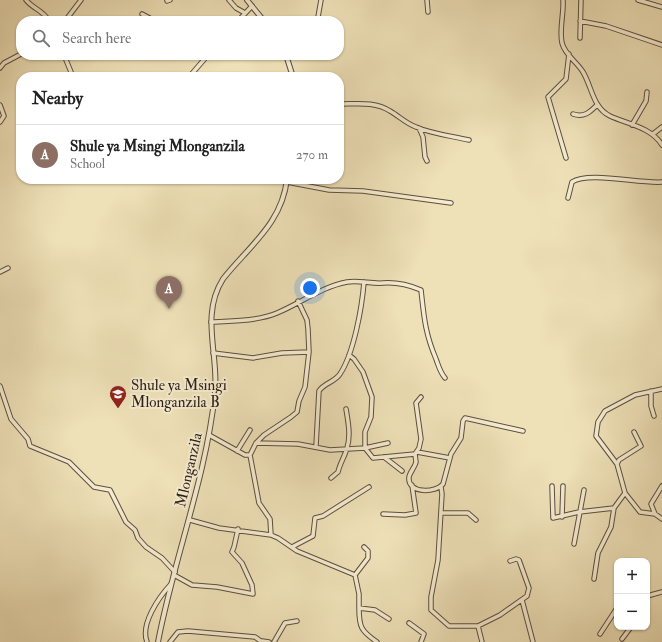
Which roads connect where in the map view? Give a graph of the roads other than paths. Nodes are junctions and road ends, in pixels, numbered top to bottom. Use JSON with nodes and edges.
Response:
{"nodes":[{"id":1,"x":26,"y":0,"type":"edge"},
{"id":2,"x":81,"y":0,"type":"edge"},
{"id":3,"x":229,"y":0,"type":"edge"},
{"id":4,"x":247,"y":0,"type":"edge"},
{"id":5,"x":321,"y":0,"type":"edge"},
{"id":6,"x":427,"y":0,"type":"edge"},
{"id":7,"x":563,"y":0,"type":"edge"},
{"id":8,"x":580,"y":0,"type":"edge"},
{"id":9,"x":638,"y":0,"type":"edge"},
{"id":10,"x":252,"y":6,"type":"junction"},
{"id":11,"x":662,"y":7,"type":"edge"},
{"id":12,"x":428,"y":12,"type":"dead end"},
{"id":13,"x":245,"y":13,"type":"junction"},
{"id":14,"x":142,"y":14,"type":"dead end"},
{"id":15,"x":46,"y":16,"type":"edge"},
{"id":16,"x":69,"y":16,"type":"edge"},
{"id":17,"x":146,"y":16,"type":"edge"},
{"id":18,"x":242,"y":16,"type":"edge"},
{"id":19,"x":260,"y":16,"type":"edge"},
{"id":20,"x":318,"y":16,"type":"edge"},
{"id":21,"x":580,"y":21,"type":"junction"},
{"id":22,"x":580,"y":38,"type":"dead end"},
{"id":23,"x":662,"y":45,"type":"edge"},
{"id":24,"x":569,"y":54,"type":"junction"},
{"id":25,"x":16,"y":57,"type":"edge"},
{"id":26,"x":66,"y":60,"type":"edge"},
{"id":27,"x":203,"y":60,"type":"edge"},
{"id":28,"x":288,"y":60,"type":"edge"},
{"id":29,"x":0,"y":68,"type":"edge"},
{"id":30,"x":72,"y":72,"type":"dead end"},
{"id":31,"x":193,"y":72,"type":"edge"},
{"id":32,"x":291,"y":72,"type":"edge"},
{"id":33,"x":646,"y":92,"type":"dead end"},
{"id":34,"x":344,"y":104,"type":"edge"},
{"id":35,"x":0,"y":105,"type":"edge"},
{"id":36,"x":597,"y":105,"type":"junction"},
{"id":37,"x":573,"y":114,"type":"dead end"},
{"id":38,"x":0,"y":122,"type":"edge"},
{"id":39,"x":632,"y":125,"type":"junction"},
{"id":40,"x":662,"y":127,"type":"edge"},
{"id":41,"x":419,"y":128,"type":"junction"},
{"id":42,"x":653,"y":134,"type":"junction"},
{"id":43,"x":469,"y":140,"type":"dead end"},
{"id":44,"x":662,"y":145,"type":"edge"},
{"id":45,"x":566,"y":158,"type":"dead end"},
{"id":46,"x":427,"y":161,"type":"dead end"},
{"id":47,"x":662,"y":182,"type":"edge"},
{"id":48,"x":286,"y":184,"type":"edge"},
{"id":49,"x":301,"y":184,"type":"edge"},
{"id":50,"x":568,"y":198,"type":"dead end"},
{"id":51,"x":451,"y":203,"type":"dead end"},
{"id":52,"x":8,"y":268,"type":"dead end"},
{"id":53,"x":0,"y":272,"type":"edge"},
{"id":54,"x":364,"y":282,"type":"junction"},
{"id":55,"x":298,"y":301,"type":"junction"},
{"id":56,"x":211,"y":322,"type":"junction"},
{"id":57,"x":309,"y":352,"type":"junction"},
{"id":58,"x":213,"y":353,"type":"junction"},
{"id":59,"x":349,"y":355,"type":"junction"},
{"id":60,"x":445,"y":378,"type":"dead end"},
{"id":61,"x":0,"y":386,"type":"edge"},
{"id":62,"x":662,"y":389,"type":"edge"},
{"id":63,"x":651,"y":391,"type":"junction"},
{"id":64,"x":421,"y":397,"type":"dead end"},
{"id":65,"x":346,"y":409,"type":"dead end"},
{"id":66,"x":654,"y":416,"type":"dead end"},
{"id":67,"x":250,"y":430,"type":"dead end"},
{"id":68,"x":523,"y":431,"type":"dead end"},
{"id":69,"x":634,"y":432,"type":"dead end"},
{"id":70,"x":209,"y":435,"type":"junction"},
{"id":71,"x":256,"y":443,"type":"junction"},
{"id":72,"x":388,"y":443,"type":"dead end"},
{"id":73,"x":316,"y":446,"type":"junction"},
{"id":74,"x":365,"y":448,"type":"junction"},
{"id":75,"x":347,"y":449,"type":"junction"},
{"id":76,"x":237,"y":451,"type":"junction"},
{"id":77,"x":416,"y":453,"type":"junction"},
{"id":78,"x":250,"y":455,"type":"junction"},
{"id":79,"x":384,"y":457,"type":"junction"},
{"id":80,"x":450,"y":458,"type":"junction"},
{"id":81,"x":617,"y":464,"type":"junction"},
{"id":82,"x":402,"y":471,"type":"dead end"},
{"id":83,"x":331,"y":478,"type":"dead end"},
{"id":84,"x":412,"y":484,"type":"junction"},
{"id":85,"x":552,"y":486,"type":"dead end"},
{"id":86,"x":563,"y":486,"type":"dead end"},
{"id":87,"x":662,"y":486,"type":"edge"},
{"id":88,"x":369,"y":487,"type":"dead end"},
{"id":89,"x":441,"y":487,"type":"junction"},
{"id":90,"x":584,"y":490,"type":"dead end"},
{"id":91,"x":625,"y":493,"type":"junction"},
{"id":92,"x":614,"y":508,"type":"junction"},
{"id":93,"x":579,"y":512,"type":"junction"},
{"id":94,"x":441,"y":513,"type":"junction"},
{"id":95,"x":384,"y":514,"type":"dead end"},
{"id":96,"x":655,"y":514,"type":"junction"},
{"id":97,"x":562,"y":517,"type":"junction"},
{"id":98,"x":190,"y":520,"type":"junction"},
{"id":99,"x":476,"y":520,"type":"dead end"},
{"id":100,"x":662,"y":520,"type":"edge"},
{"id":101,"x":238,"y":529,"type":"junction"},
{"id":102,"x":271,"y":535,"type":"junction"},
{"id":103,"x":574,"y":544,"type":"dead end"},
{"id":104,"x":292,"y":547,"type":"junction"},
{"id":105,"x":364,"y":547,"type":"dead end"},
{"id":106,"x":510,"y":561,"type":"dead end"},
{"id":107,"x":175,"y":574,"type":"junction"},
{"id":108,"x":355,"y":575,"type":"junction"},
{"id":109,"x":594,"y":579,"type":"dead end"},
{"id":110,"x":173,"y":582,"type":"junction"},
{"id":111,"x":662,"y":592,"type":"edge"},
{"id":112,"x":650,"y":595,"type":"edge"},
{"id":113,"x":522,"y":600,"type":"junction"},
{"id":114,"x":359,"y":608,"type":"junction"},
{"id":115,"x":614,"y":613,"type":"edge"},
{"id":116,"x":389,"y":619,"type":"dead end"},
{"id":117,"x":297,"y":621,"type":"dead end"},
{"id":118,"x":408,"y":623,"type":"dead end"},
{"id":119,"x":478,"y":626,"type":"junction"},
{"id":120,"x":629,"y":630,"type":"edge"},
{"id":121,"x":600,"y":634,"type":"dead end"},
{"id":122,"x":622,"y":638,"type":"dead end"},
{"id":123,"x":147,"y":642,"type":"edge"},
{"id":124,"x":158,"y":642,"type":"edge"},
{"id":125,"x":170,"y":642,"type":"edge"},
{"id":126,"x":262,"y":642,"type":"edge"},
{"id":127,"x":269,"y":642,"type":"edge"},
{"id":128,"x":274,"y":642,"type":"edge"},
{"id":129,"x":377,"y":642,"type":"edge"},
{"id":130,"x":421,"y":642,"type":"edge"},
{"id":131,"x":482,"y":642,"type":"edge"},
{"id":132,"x":533,"y":642,"type":"edge"}],
"edges":[{"from":1,"to":15,"type":"street"},
{"from":2,"to":16,"type":"street"},
{"from":3,"to":13,"type":"street"},
{"from":4,"to":10,"type":"street"},
{"from":5,"to":20,"type":"street"},
{"from":6,"to":12,"type":"street"},
{"from":7,"to":24,"type":"street"},
{"from":8,"to":21,"type":"street"},
{"from":9,"to":11,"type":"street"},
{"from":10,"to":13,"type":"street"},
{"from":10,"to":19,"type":"street"},
{"from":13,"to":18,"type":"street"},
{"from":14,"to":17,"type":"street"},
{"from":21,"to":22,"type":"street"},
{"from":21,"to":23,"type":"street"},
{"from":24,"to":36,"type":"street"},
{"from":24,"to":45,"type":"street"},
{"from":25,"to":29,"type":"street"},
{"from":26,"to":30,"type":"street"},
{"from":27,"to":31,"type":"street"},
{"from":28,"to":32,"type":"street"},
{"from":33,"to":39,"type":"street"},
{"from":34,"to":41,"type":"street"},
{"from":35,"to":38,"type":"street"},
{"from":36,"to":37,"type":"street"},
{"from":36,"to":39,"type":"street"},
{"from":39,"to":42,"type":"street"},
{"from":40,"to":42,"type":"street"},
{"from":41,"to":43,"type":"street"},
{"from":41,"to":46,"type":"street"},
{"from":42,"to":44,"type":"street"},
{"from":47,"to":50,"type":"street"},
{"from":48,"to":56,"type":"street","name":"Mlonganzila"},
{"from":49,"to":51,"type":"street"},
{"from":52,"to":53,"type":"street"},
{"from":54,"to":55,"type":"street"},
{"from":54,"to":59,"type":"street"},
{"from":54,"to":60,"type":"street"},
{"from":55,"to":56,"type":"street"},
{"from":55,"to":57,"type":"street"},
{"from":56,"to":58,"type":"street","name":"Mlonganzila"},
{"from":57,"to":58,"type":"street"},
{"from":57,"to":71,"type":"street"},
{"from":58,"to":70,"type":"street","name":"Mlonganzila"},
{"from":59,"to":73,"type":"street"},
{"from":59,"to":74,"type":"street"},
{"from":61,"to":107,"type":"street"},
{"from":62,"to":63,"type":"street"},
{"from":63,"to":66,"type":"street"},
{"from":63,"to":81,"type":"street"},
{"from":64,"to":77,"type":"street"},
{"from":65,"to":75,"type":"street"},
{"from":67,"to":76,"type":"street"},
{"from":68,"to":80,"type":"street"},
{"from":69,"to":81,"type":"street"},
{"from":70,"to":76,"type":"street"},
{"from":70,"to":98,"type":"street","name":"Mlonganzila"},
{"from":71,"to":73,"type":"street"},
{"from":71,"to":78,"type":"street"},
{"from":72,"to":74,"type":"street"},
{"from":73,"to":75,"type":"street"},
{"from":74,"to":75,"type":"street"},
{"from":74,"to":79,"type":"street"},
{"from":75,"to":83,"type":"street"},
{"from":76,"to":78,"type":"street"},
{"from":77,"to":79,"type":"street"},
{"from":77,"to":80,"type":"street"},
{"from":77,"to":84,"type":"street"},
{"from":78,"to":102,"type":"street"},
{"from":79,"to":82,"type":"street"},
{"from":80,"to":89,"type":"street"},
{"from":81,"to":91,"type":"street"},
{"from":84,"to":89,"type":"street"},
{"from":84,"to":95,"type":"street"},
{"from":85,"to":97,"type":"street"},
{"from":86,"to":97,"type":"street"},
{"from":87,"to":96,"type":"street"},
{"from":88,"to":104,"type":"street"},
{"from":89,"to":94,"type":"street"},
{"from":90,"to":93,"type":"street"},
{"from":91,"to":92,"type":"street"},
{"from":91,"to":96,"type":"street"},
{"from":92,"to":93,"type":"street"},
{"from":92,"to":109,"type":"street"},
{"from":93,"to":97,"type":"street"},
{"from":93,"to":103,"type":"street"},
{"from":94,"to":99,"type":"street"},
{"from":94,"to":119,"type":"street"},
{"from":96,"to":100,"type":"street"},
{"from":98,"to":101,"type":"street"},
{"from":98,"to":107,"type":"street","name":"Mlonganzila"},
{"from":101,"to":102,"type":"street"},
{"from":101,"to":107,"type":"street"},
{"from":102,"to":104,"type":"street"},
{"from":104,"to":108,"type":"street"},
{"from":105,"to":108,"type":"street"},
{"from":106,"to":113,"type":"street"},
{"from":107,"to":110,"type":"street","name":"Mlonganzila"},
{"from":108,"to":114,"type":"street"},
{"from":110,"to":123,"type":"street"},
{"from":110,"to":124,"type":"street","name":"Mlonganzila"},
{"from":111,"to":112,"type":"street"},
{"from":113,"to":119,"type":"street"},
{"from":113,"to":132,"type":"street"},
{"from":114,"to":116,"type":"street"},
{"from":114,"to":129,"type":"street"},
{"from":115,"to":121,"type":"street"},
{"from":117,"to":128,"type":"street"},
{"from":118,"to":130,"type":"street"},
{"from":119,"to":131,"type":"street"},
{"from":120,"to":122,"type":"street"},
{"from":125,"to":126,"type":"street"},
{"from":126,"to":127,"type":"street"}]}
